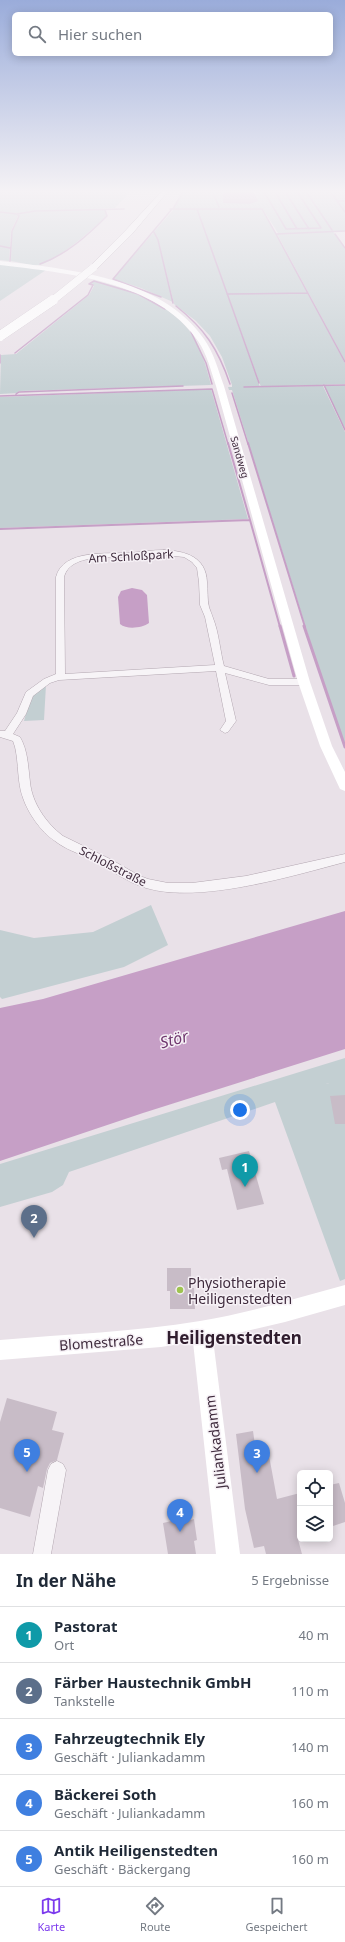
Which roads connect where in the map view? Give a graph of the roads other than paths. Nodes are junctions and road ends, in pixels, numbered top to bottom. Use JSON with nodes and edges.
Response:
{"nodes":[{"id":1,"x":3,"y":263,"type":"edge"},
{"id":2,"x":87,"y":263,"type":"edge"},
{"id":3,"x":98,"y":263,"type":"edge"},
{"id":4,"x":0,"y":326,"type":"edge"},
{"id":5,"x":0,"y":336,"type":"edge"},
{"id":6,"x":220,"y":668,"type":"junction"},
{"id":7,"x":61,"y":677,"type":"junction"},
{"id":8,"x":304,"y":682,"type":"junction"},
{"id":9,"x":225,"y":730,"type":"dead end"},
{"id":10,"x":4,"y":734,"type":"edge"},
{"id":11,"x":345,"y":786,"type":"edge"},
{"id":12,"x":345,"y":858,"type":"edge"},
{"id":13,"x":345,"y":1295,"type":"edge"},
{"id":14,"x":202,"y":1331,"type":"junction"},
{"id":15,"x":0,"y":1350,"type":"edge"},
{"id":16,"x":58,"y":1470,"type":"dead end"},
{"id":17,"x":42,"y":1554,"type":"edge"},
{"id":18,"x":228,"y":1554,"type":"edge"}],
"edges":[{"from":1,"to":8,"type":"street","name":"Sandweg"},
{"from":2,"to":4,"type":"highway"},
{"from":3,"to":5,"type":"highway","bridge":true},
{"from":6,"to":7,"type":"street"},
{"from":6,"to":7,"type":"street","name":"Am Schloßpark"},
{"from":6,"to":8,"type":"street"},
{"from":6,"to":9,"type":"street","name":"Am Schloßpark"},
{"from":7,"to":10,"type":"street"},
{"from":8,"to":11,"type":"street","name":"Sandweg"},
{"from":10,"to":12,"type":"street","name":"Schloßstraße"},
{"from":13,"to":14,"type":"street","name":"Blomestraße"},
{"from":14,"to":15,"type":"street","name":"Blomestraße"},
{"from":14,"to":18,"type":"street","name":"Juliankadamm"},
{"from":16,"to":17,"type":"street"}]}
